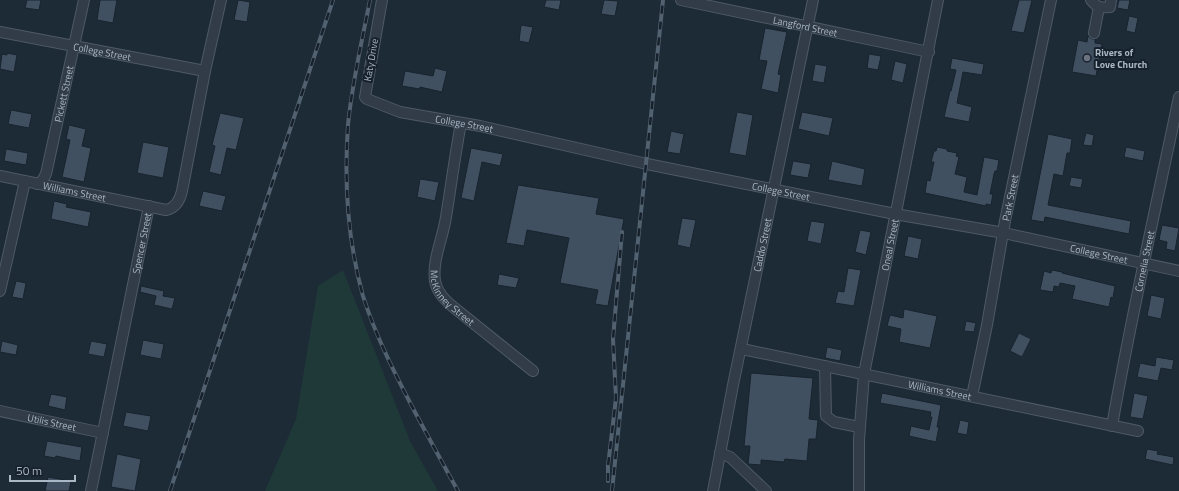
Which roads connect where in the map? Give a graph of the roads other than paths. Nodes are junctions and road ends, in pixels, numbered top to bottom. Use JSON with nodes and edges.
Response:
{"nodes":[{"id":1,"x":84,"y":0,"type":"edge"},
{"id":2,"x":221,"y":0,"type":"edge"},
{"id":3,"x":382,"y":0,"type":"edge"},
{"id":4,"x":681,"y":0,"type":"edge"},
{"id":5,"x":813,"y":0,"type":"edge"},
{"id":6,"x":938,"y":0,"type":"edge"},
{"id":7,"x":1051,"y":0,"type":"edge"},
{"id":8,"x":1091,"y":0,"type":"edge"},
{"id":9,"x":1111,"y":0,"type":"edge"},
{"id":10,"x":1099,"y":7,"type":"junction"},
{"id":11,"x":808,"y":27,"type":"junction"},
{"id":12,"x":0,"y":32,"type":"edge"},
{"id":13,"x":1094,"y":33,"type":"dead end"},
{"id":14,"x":73,"y":46,"type":"junction"},
{"id":15,"x":928,"y":52,"type":"junction"},
{"id":16,"x":205,"y":72,"type":"junction"},
{"id":17,"x":1178,"y":104,"type":"edge"},
{"id":18,"x":385,"y":107,"type":"joint"},
{"id":19,"x":461,"y":123,"type":"junction"},
{"id":20,"x":0,"y":176,"type":"edge"},
{"id":21,"x":25,"y":181,"type":"junction"},
{"id":22,"x":37,"y":184,"type":"junction"},
{"id":23,"x":775,"y":190,"type":"junction"},
{"id":24,"x":149,"y":206,"type":"junction"},
{"id":25,"x":895,"y":214,"type":"junction"},
{"id":26,"x":1004,"y":233,"type":"junction"},
{"id":27,"x":1143,"y":264,"type":"junction"},
{"id":28,"x":1179,"y":271,"type":"edge"},
{"id":29,"x":0,"y":290,"type":"edge"},
{"id":30,"x":742,"y":349,"type":"junction"},
{"id":31,"x":825,"y":366,"type":"junction"},
{"id":32,"x":533,"y":371,"type":"dead end"},
{"id":33,"x":864,"y":374,"type":"junction"},
{"id":34,"x":972,"y":396,"type":"junction"},
{"id":35,"x":0,"y":411,"type":"edge"},
{"id":36,"x":1112,"y":426,"type":"junction"},
{"id":37,"x":859,"y":427,"type":"junction"},
{"id":38,"x":1138,"y":431,"type":"dead end"},
{"id":39,"x":104,"y":433,"type":"junction"},
{"id":40,"x":720,"y":453,"type":"junction"},
{"id":41,"x":718,"y":468,"type":"junction"},
{"id":42,"x":91,"y":491,"type":"edge"},
{"id":43,"x":705,"y":491,"type":"edge"},
{"id":44,"x":713,"y":491,"type":"edge"},
{"id":45,"x":766,"y":491,"type":"edge"},
{"id":46,"x":859,"y":491,"type":"edge"}],
"edges":[{"from":1,"to":14,"type":"street","name":"Pickett Street"},
{"from":2,"to":16,"type":"street","name":"Spencer Street"},
{"from":3,"to":18,"type":"street","name":"Katy Drive"},
{"from":4,"to":11,"type":"street","name":"Langford Street"},
{"from":5,"to":11,"type":"street","name":"Caddo Street"},
{"from":6,"to":15,"type":"street","name":"Oneal Street"},
{"from":7,"to":26,"type":"street","name":"Park Street"},
{"from":8,"to":10,"type":"street"},
{"from":9,"to":10,"type":"street"},
{"from":10,"to":13,"type":"street"},
{"from":11,"to":15,"type":"street","name":"Langford Street"},
{"from":11,"to":23,"type":"street","name":"Caddo Street"},
{"from":12,"to":14,"type":"street","name":"College Street"},
{"from":14,"to":16,"type":"street","name":"College Street"},
{"from":14,"to":22,"type":"street","name":"Pickett Street"},
{"from":15,"to":25,"type":"street","name":"Oneal Street"},
{"from":16,"to":24,"type":"street","name":"Spencer Street"},
{"from":17,"to":27,"type":"street","name":"Cornelia Street"},
{"from":18,"to":19,"type":"street","name":"College Street"},
{"from":19,"to":23,"type":"street","name":"College Street"},
{"from":19,"to":32,"type":"street","name":"McKinney Street"},
{"from":20,"to":21,"type":"street","name":"Williams Street"},
{"from":21,"to":22,"type":"street","name":"Williams Street"},
{"from":21,"to":29,"type":"street"},
{"from":22,"to":24,"type":"street","name":"Williams Street"},
{"from":23,"to":25,"type":"street","name":"College Street"},
{"from":23,"to":30,"type":"street","name":"Caddo Street"},
{"from":24,"to":39,"type":"street","name":"Spencer Street"},
{"from":25,"to":26,"type":"street","name":"College Street"},
{"from":25,"to":33,"type":"street","name":"Oneal Street"},
{"from":26,"to":27,"type":"street","name":"College Street"},
{"from":26,"to":34,"type":"street","name":"Park Street"},
{"from":27,"to":28,"type":"street","name":"College Street"},
{"from":27,"to":36,"type":"street","name":"Cornelia Street"},
{"from":30,"to":31,"type":"street","name":"Williams Street"},
{"from":30,"to":40,"type":"street","name":"Caddo Street"},
{"from":31,"to":33,"type":"street","name":"Williams Street"},
{"from":31,"to":37,"type":"street"},
{"from":33,"to":34,"type":"street","name":"Williams Street"},
{"from":33,"to":37,"type":"street","name":"Oneal Street"},
{"from":34,"to":36,"type":"street","name":"Williams Street"},
{"from":35,"to":39,"type":"street","name":"Utilis Street"},
{"from":36,"to":38,"type":"street","name":"Williams Street"},
{"from":37,"to":46,"type":"street","name":"Oneal Street"},
{"from":39,"to":42,"type":"street","name":"Spencer Street"},
{"from":40,"to":41,"type":"street","name":"Caddo Street"},
{"from":40,"to":45,"type":"street"},
{"from":41,"to":43,"type":"street"},
{"from":41,"to":44,"type":"street","name":"Caddo Street"}]}
